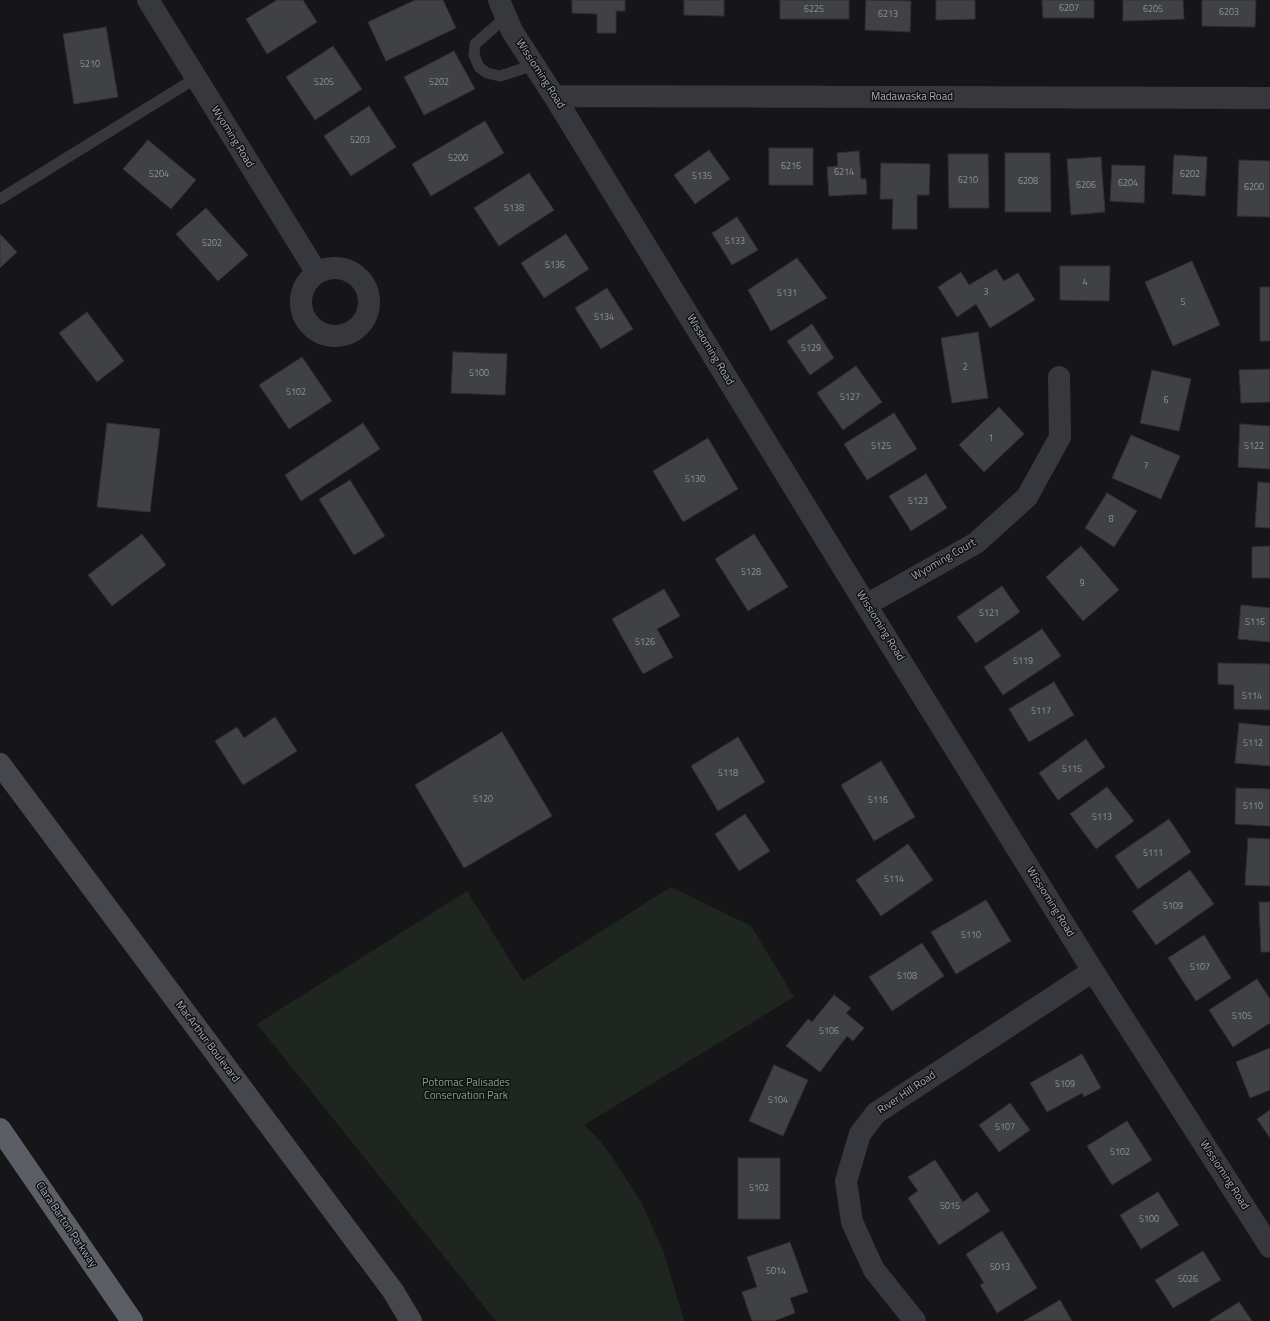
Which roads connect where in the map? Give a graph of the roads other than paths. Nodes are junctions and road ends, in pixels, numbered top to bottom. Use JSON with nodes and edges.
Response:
{"nodes":[{"id":1,"x":148,"y":0,"type":"edge"},
{"id":2,"x":502,"y":8,"type":"edge"},
{"id":3,"x":534,"y":65,"type":"junction"},
{"id":4,"x":196,"y":78,"type":"junction"},
{"id":5,"x":554,"y":96,"type":"junction"},
{"id":6,"x":1270,"y":98,"type":"edge"},
{"id":7,"x":0,"y":199,"type":"edge"},
{"id":8,"x":317,"y":273,"type":"dead end"},
{"id":9,"x":1059,"y":377,"type":"dead end"},
{"id":10,"x":866,"y":605,"type":"junction"},
{"id":11,"x":0,"y":764,"type":"edge"},
{"id":12,"x":1093,"y":971,"type":"junction"},
{"id":13,"x":0,"y":1129,"type":"edge"},
{"id":14,"x":1270,"y":1247,"type":"edge"},
{"id":15,"x":132,"y":1321,"type":"edge"},
{"id":16,"x":411,"y":1321,"type":"edge"},
{"id":17,"x":915,"y":1321,"type":"edge"}],
"edges":[{"from":1,"to":4,"type":"street","name":"Wyoming Road"},
{"from":2,"to":3,"type":"street","name":"Wissioming Road"},
{"from":2,"to":3,"type":"lane"},
{"from":3,"to":5,"type":"street","name":"Wissioming Road"},
{"from":4,"to":7,"type":"lane"},
{"from":4,"to":8,"type":"street","name":"Wyoming Road"},
{"from":5,"to":6,"type":"street","name":"Madawaska Road"},
{"from":5,"to":10,"type":"street","name":"Wissioming Road"},
{"from":9,"to":10,"type":"street","name":"Wyoming Court"},
{"from":10,"to":12,"type":"street","name":"Wissioming Road"},
{"from":11,"to":16,"type":"main road","name":"MacArthur Boulevard"},
{"from":12,"to":14,"type":"street","name":"Wissioming Road"},
{"from":12,"to":17,"type":"street","name":"River Hill Road"},
{"from":13,"to":15,"type":"highway","name":"Clara Barton Parkway"}]}
